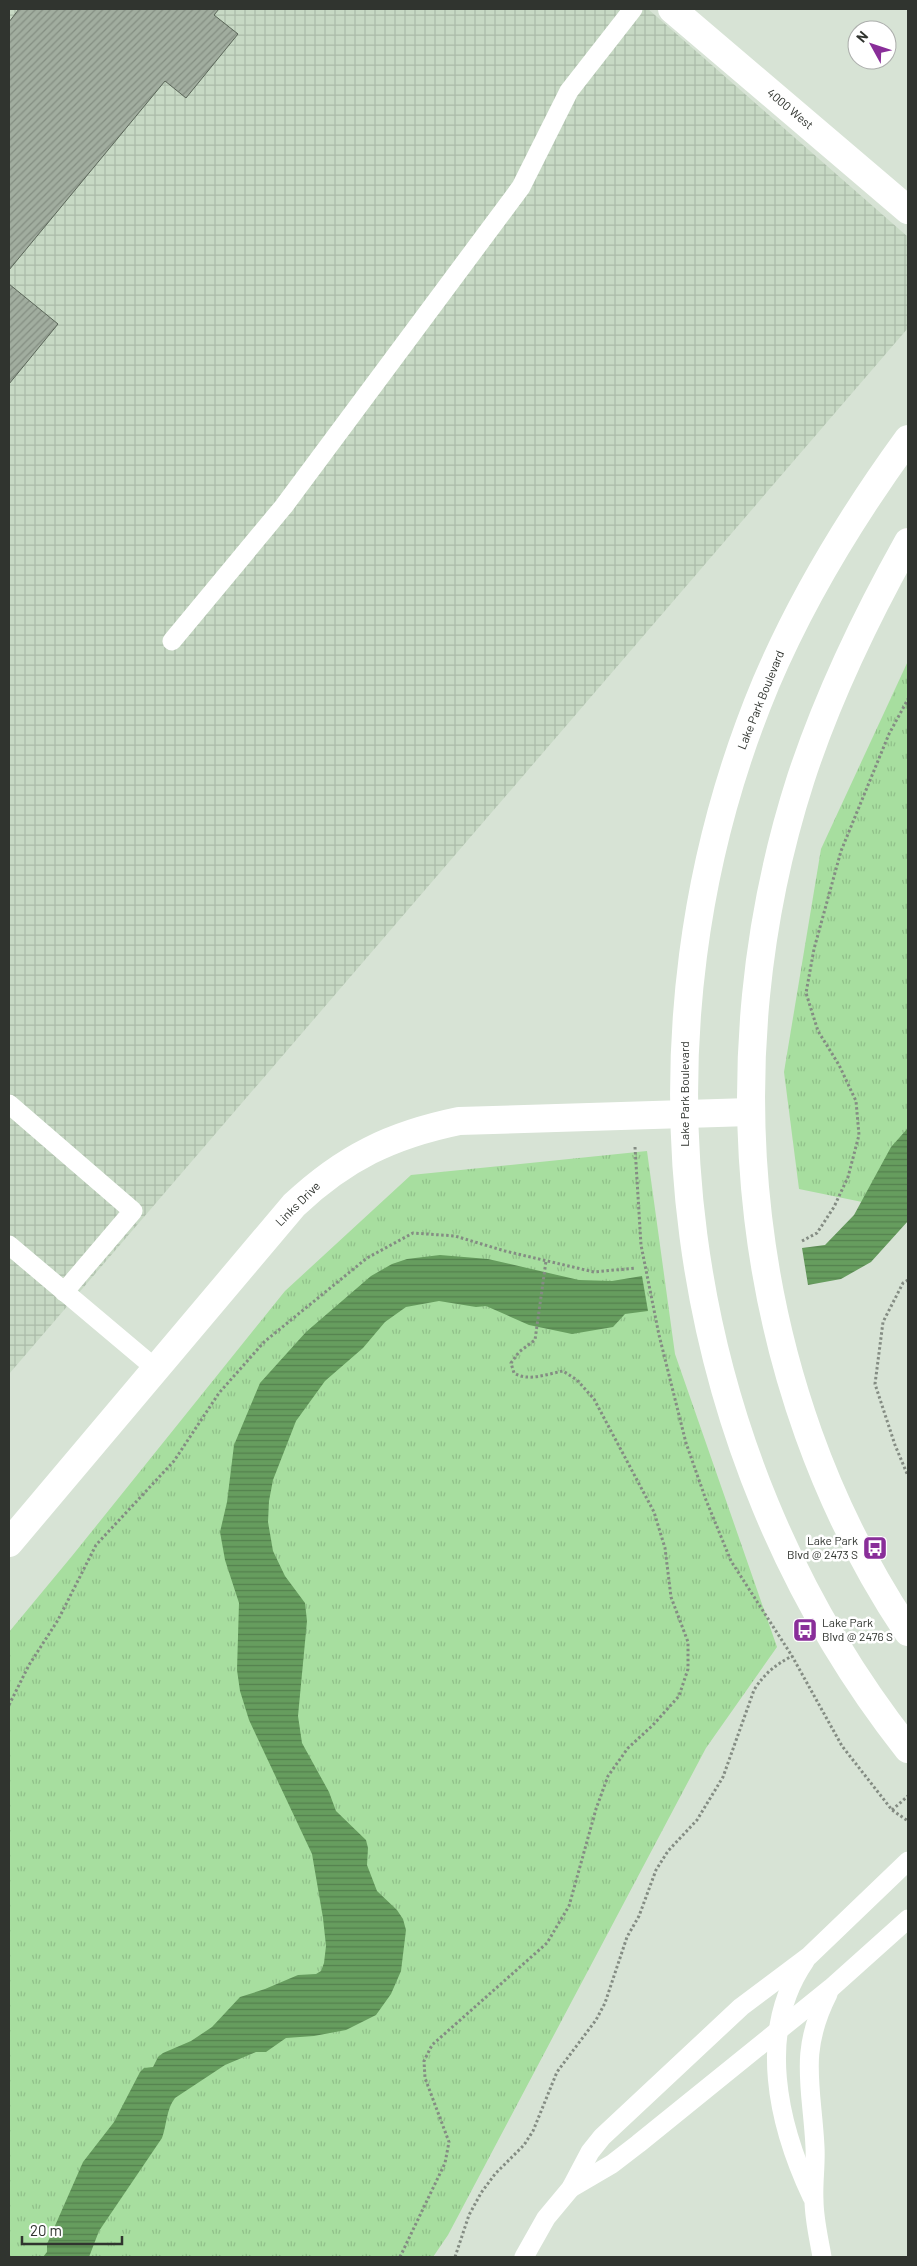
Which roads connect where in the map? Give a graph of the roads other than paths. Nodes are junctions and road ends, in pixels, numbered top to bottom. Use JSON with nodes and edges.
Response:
{"nodes":[{"id":1,"x":633,"y":9,"type":"edge"},
{"id":2,"x":672,"y":9,"type":"edge"},
{"id":3,"x":908,"y":210,"type":"edge"},
{"id":4,"x":908,"y":439,"type":"edge"},
{"id":5,"x":908,"y":542,"type":"edge"},
{"id":6,"x":172,"y":641,"type":"dead end"},
{"id":7,"x":9,"y":1104,"type":"edge"},
{"id":8,"x":750,"y":1112,"type":"junction"},
{"id":9,"x":683,"y":1114,"type":"junction"},
{"id":10,"x":9,"y":1245,"type":"edge"},
{"id":11,"x":64,"y":1292,"type":"junction"},
{"id":12,"x":155,"y":1368,"type":"junction"},
{"id":13,"x":9,"y":1543,"type":"edge"},
{"id":14,"x":908,"y":1632,"type":"edge"},
{"id":15,"x":908,"y":1749,"type":"edge"},
{"id":16,"x":908,"y":1861,"type":"edge"},
{"id":17,"x":908,"y":1920,"type":"edge"},
{"id":18,"x":809,"y":1956,"type":"junction"},
{"id":19,"x":831,"y":1988,"type":"junction"},
{"id":20,"x":778,"y":2032,"type":"junction"},
{"id":21,"x":571,"y":2188,"type":"junction"},
{"id":22,"x":814,"y":2201,"type":"junction"},
{"id":23,"x":524,"y":2257,"type":"edge"},
{"id":24,"x":822,"y":2257,"type":"edge"}],
"edges":[{"from":1,"to":6,"type":"lane"},
{"from":2,"to":3,"type":"street","name":"4000 West"},
{"from":4,"to":9,"type":"street","name":"Lake Park Boulevard"},
{"from":5,"to":8,"type":"street"},
{"from":7,"to":11,"type":"lane"},
{"from":8,"to":9,"type":"street","name":"Links Drive"},
{"from":8,"to":14,"type":"street"},
{"from":9,"to":12,"type":"street","name":"Links Drive"},
{"from":9,"to":15,"type":"street","name":"Lake Park Boulevard"},
{"from":10,"to":11,"type":"lane"},
{"from":11,"to":12,"type":"lane"},
{"from":12,"to":13,"type":"street","name":"Links Drive"},
{"from":16,"to":18,"type":"lane"},
{"from":17,"to":19,"type":"lane"},
{"from":18,"to":20,"type":"lane"},
{"from":18,"to":21,"type":"lane"},
{"from":19,"to":20,"type":"lane"},
{"from":19,"to":22,"type":"lane"},
{"from":20,"to":21,"type":"lane"},
{"from":20,"to":22,"type":"lane"},
{"from":21,"to":23,"type":"lane"},
{"from":22,"to":24,"type":"lane"}]}
